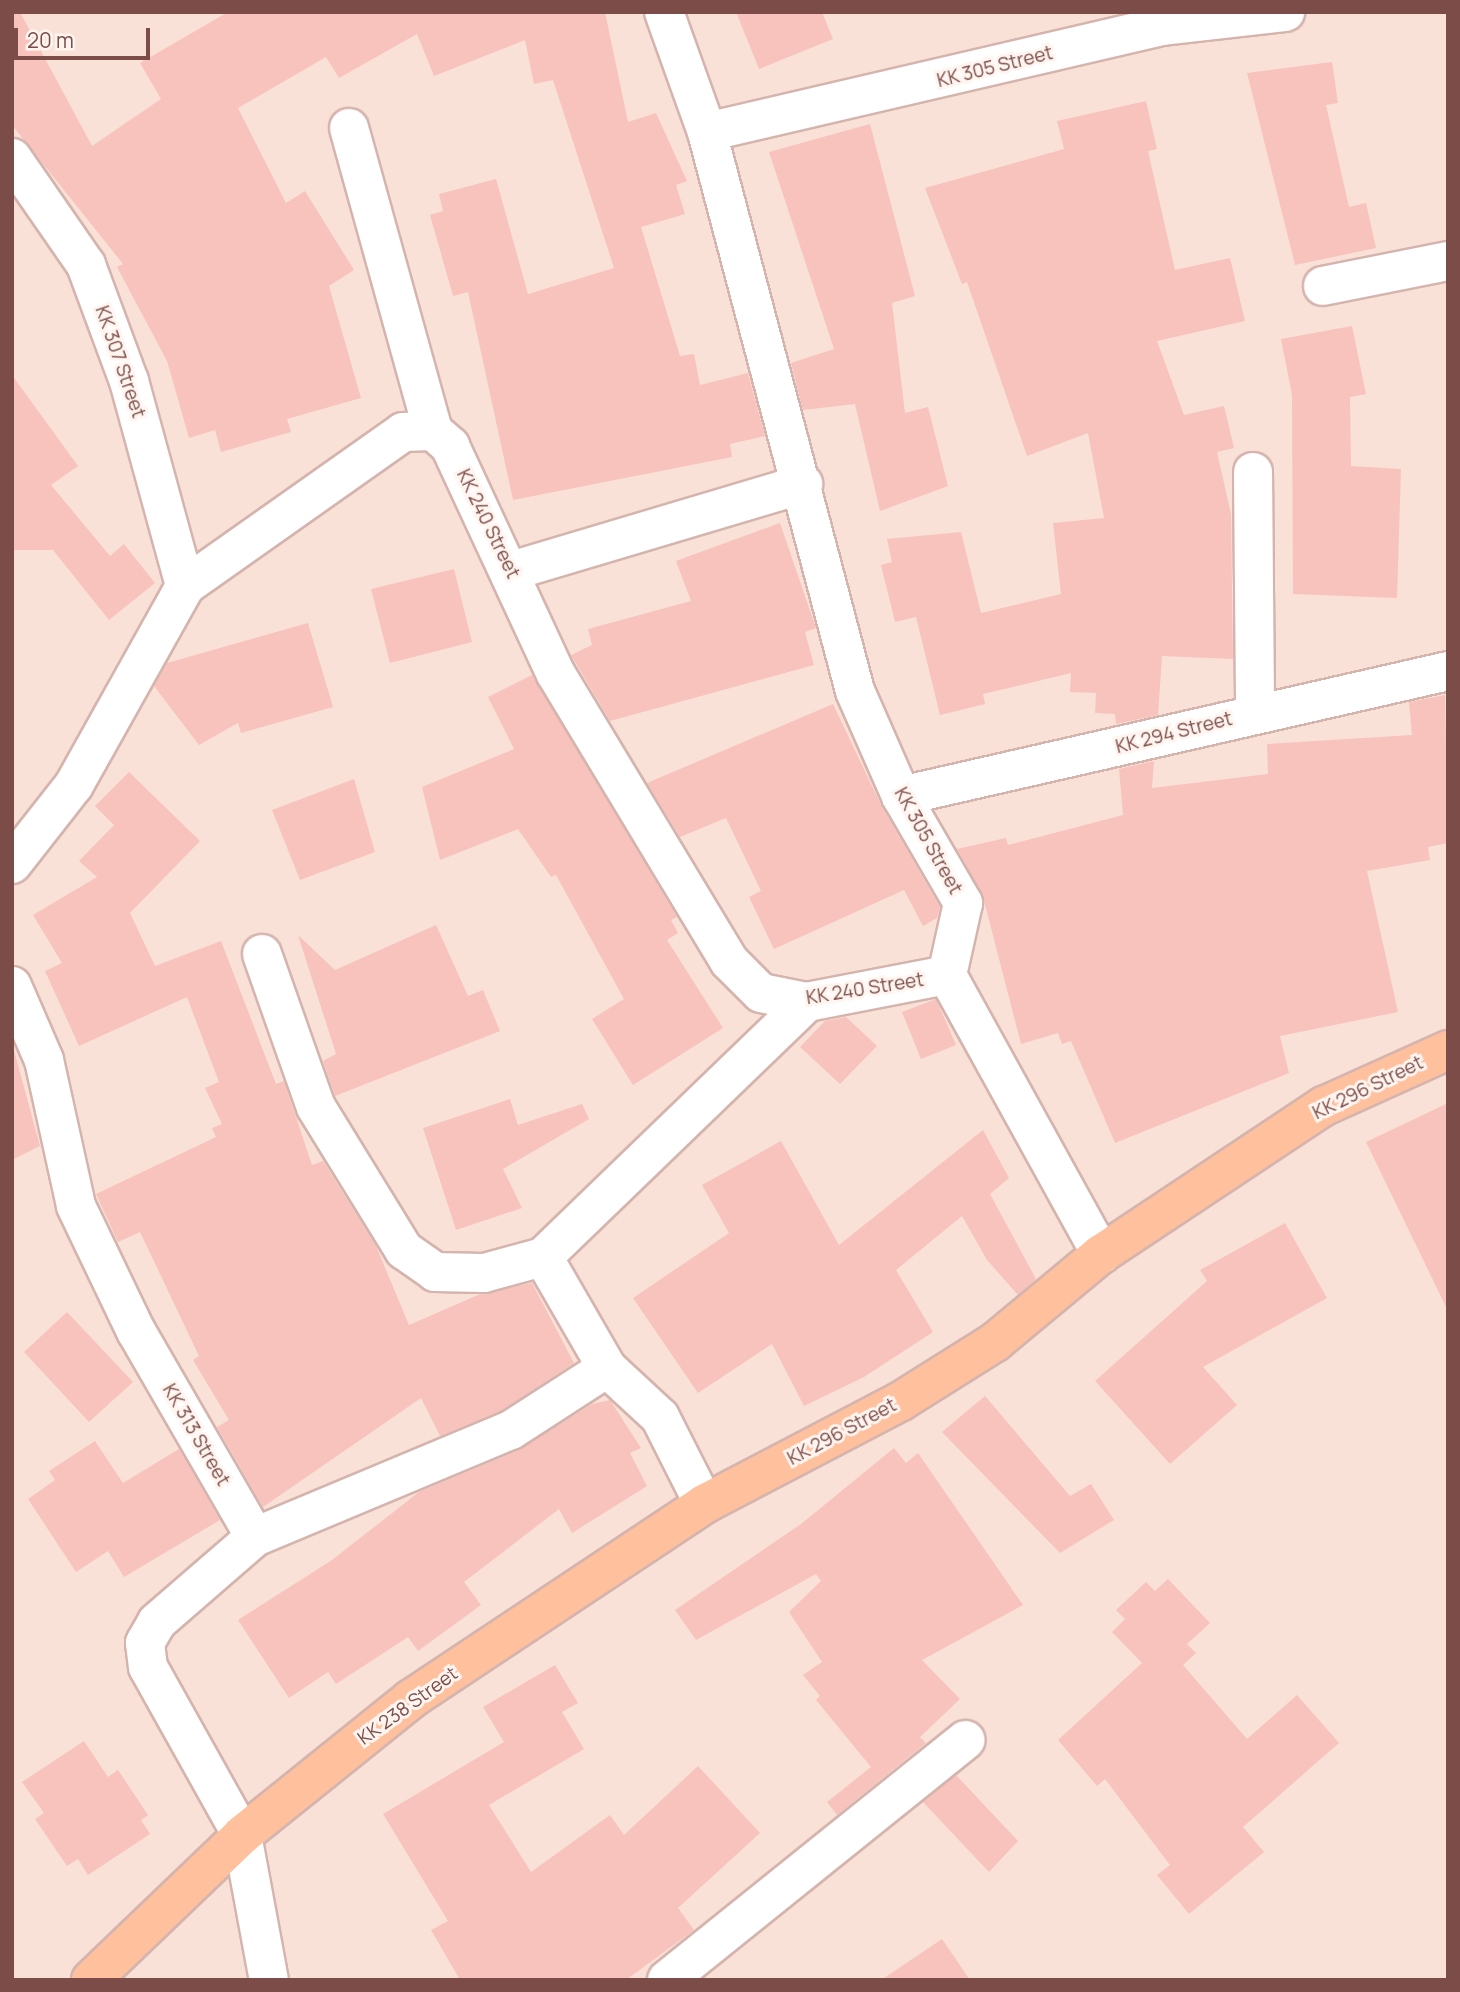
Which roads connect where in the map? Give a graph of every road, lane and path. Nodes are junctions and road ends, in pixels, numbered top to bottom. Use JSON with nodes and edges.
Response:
{"nodes":[{"id":1,"x":664,"y":12,"type":"edge"},
{"id":2,"x":1285,"y":12,"type":"edge"},
{"id":3,"x":349,"y":128,"type":"dead end"},
{"id":4,"x":707,"y":132,"type":"junction"},
{"id":5,"x":12,"y":158,"type":"edge"},
{"id":6,"x":1448,"y":261,"type":"edge"},
{"id":7,"x":1323,"y":286,"type":"dead end"},
{"id":8,"x":433,"y":431,"type":"junction"},
{"id":9,"x":1253,"y":472,"type":"dead end"},
{"id":10,"x":803,"y":484,"type":"junction"},
{"id":11,"x":511,"y":571,"type":"junction"},
{"id":12,"x":185,"y":586,"type":"junction"},
{"id":13,"x":1448,"y":671,"type":"edge"},
{"id":14,"x":1255,"y":713,"type":"junction"},
{"id":15,"x":901,"y":796,"type":"junction"},
{"id":16,"x":12,"y":864,"type":"edge"},
{"id":17,"x":262,"y":954,"type":"dead end"},
{"id":18,"x":947,"y":975,"type":"junction"},
{"id":19,"x":12,"y":986,"type":"edge"},
{"id":20,"x":807,"y":1002,"type":"junction"},
{"id":21,"x":1448,"y":1050,"type":"edge"},
{"id":22,"x":1101,"y":1254,"type":"junction"},
{"id":23,"x":543,"y":1257,"type":"junction"},
{"id":24,"x":607,"y":1367,"type":"junction"},
{"id":25,"x":704,"y":1504,"type":"junction"},
{"id":26,"x":255,"y":1537,"type":"junction"},
{"id":27,"x":965,"y":1740,"type":"dead end"},
{"id":28,"x":242,"y":1835,"type":"junction"},
{"id":29,"x":91,"y":1980,"type":"edge"},
{"id":30,"x":269,"y":1980,"type":"edge"},
{"id":31,"x":667,"y":1980,"type":"edge"}],
"edges":[{"from":1,"to":4,"type":"street","name":"KK 305 Street"},
{"from":2,"to":4,"type":"street","name":"KK 305 Street"},
{"from":3,"to":8,"type":"street"},
{"from":4,"to":10,"type":"street","name":"KK 305 Street"},
{"from":5,"to":12,"type":"street","name":"KK 307 Street"},
{"from":6,"to":7,"type":"street"},
{"from":8,"to":11,"type":"street","name":"KK 240 Street"},
{"from":8,"to":12,"type":"street"},
{"from":9,"to":14,"type":"street"},
{"from":10,"to":11,"type":"street"},
{"from":10,"to":15,"type":"street","name":"KK 305 Street"},
{"from":11,"to":20,"type":"street","name":"KK 240 Street"},
{"from":12,"to":16,"type":"street"},
{"from":13,"to":14,"type":"street","name":"KK 294 Street"},
{"from":14,"to":15,"type":"street","name":"KK 294 Street"},
{"from":15,"to":18,"type":"street","name":"KK 305 Street"},
{"from":17,"to":23,"type":"street"},
{"from":18,"to":20,"type":"street","name":"KK 240 Street"},
{"from":18,"to":22,"type":"street"},
{"from":19,"to":26,"type":"street","name":"KK 313 Street"},
{"from":20,"to":23,"type":"street"},
{"from":21,"to":22,"type":"main road","name":"KK 296 Street"},
{"from":22,"to":25,"type":"main road","name":"KK 296 Street"},
{"from":23,"to":24,"type":"street"},
{"from":24,"to":25,"type":"street"},
{"from":24,"to":26,"type":"street"},
{"from":25,"to":28,"type":"main road","name":"KK 238 Street"},
{"from":26,"to":28,"type":"street"},
{"from":27,"to":31,"type":"street"},
{"from":28,"to":29,"type":"main road","name":"KK 238 Street"},
{"from":28,"to":30,"type":"street"}]}
